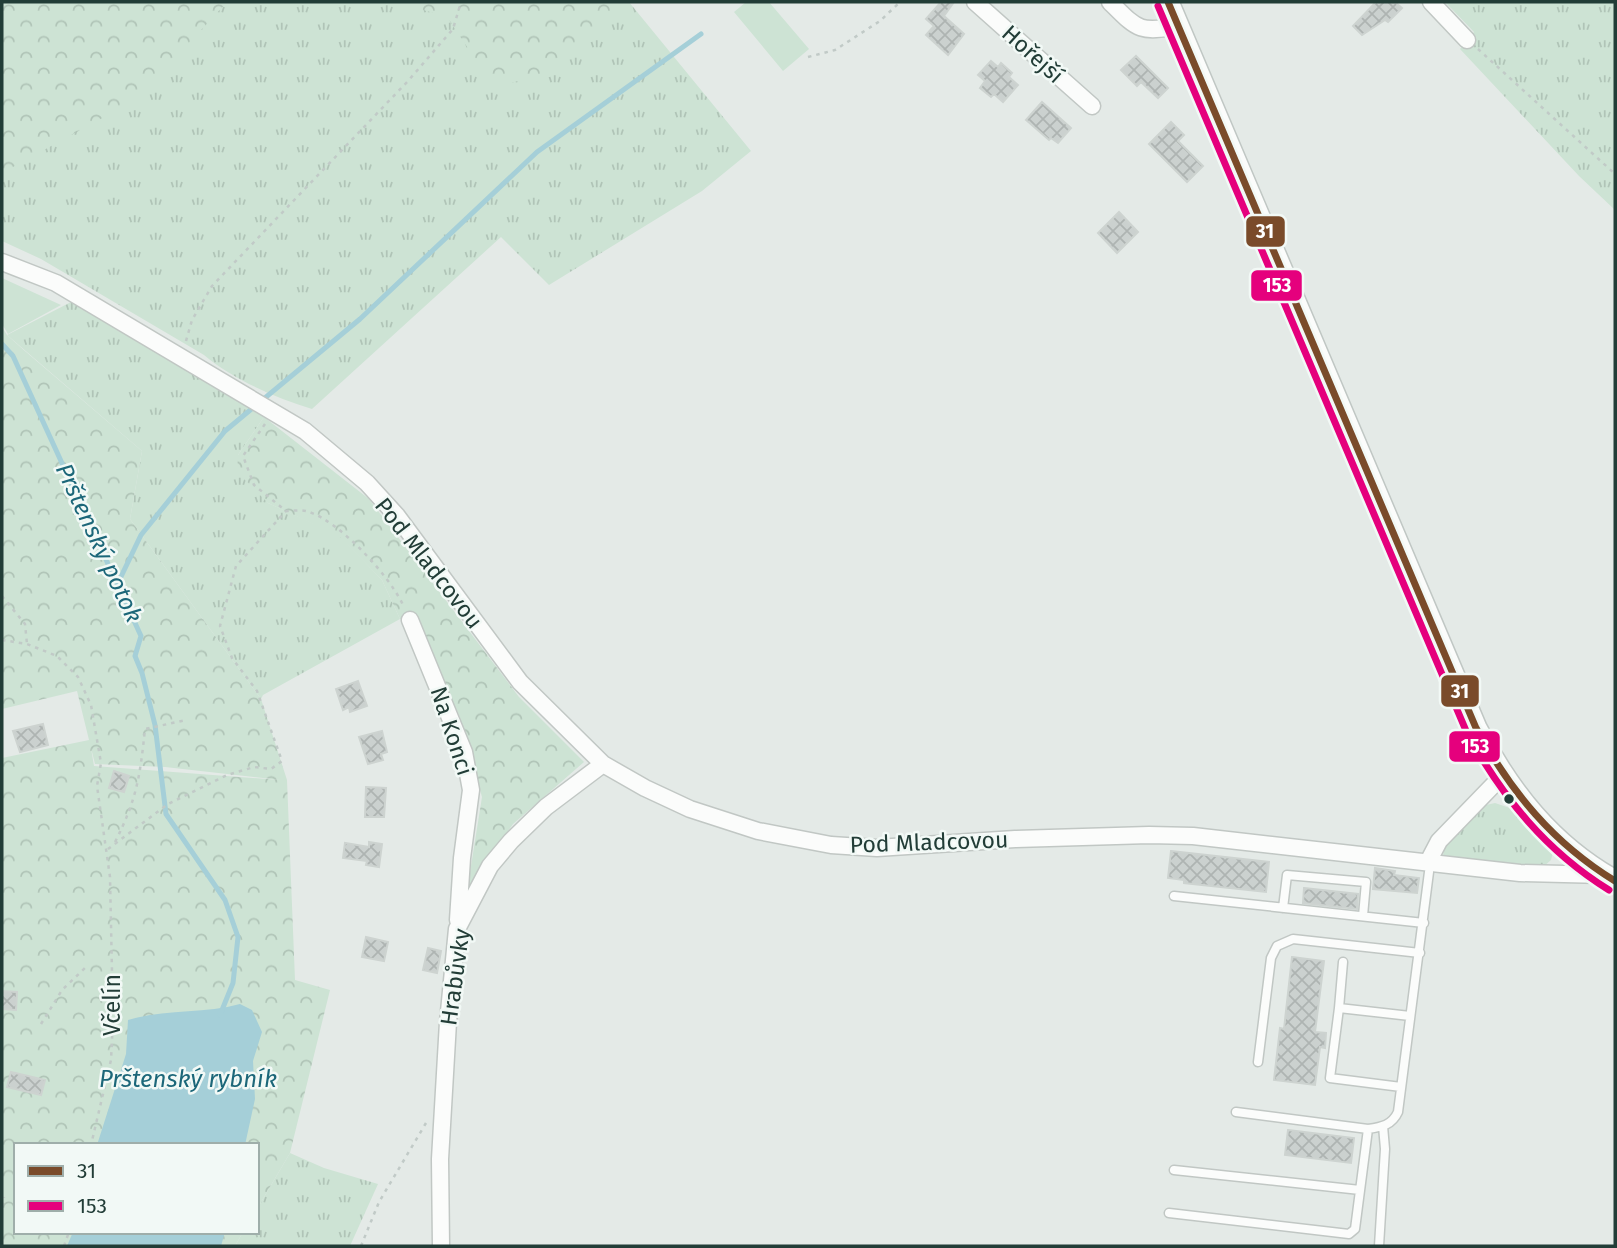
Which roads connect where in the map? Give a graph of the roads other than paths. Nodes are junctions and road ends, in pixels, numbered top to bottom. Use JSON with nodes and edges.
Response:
{"nodes":[{"id":1,"x":975,"y":2,"type":"edge"},
{"id":2,"x":1110,"y":2,"type":"edge"},
{"id":3,"x":1168,"y":2,"type":"edge"},
{"id":4,"x":1431,"y":2,"type":"edge"},
{"id":5,"x":1179,"y":26,"type":"junction"},
{"id":6,"x":1467,"y":40,"type":"road end"},
{"id":7,"x":1092,"y":106,"type":"dead end"},
{"id":8,"x":2,"y":262,"type":"edge"},
{"id":9,"x":410,"y":620,"type":"road end"},
{"id":10,"x":603,"y":764,"type":"junction"},
{"id":11,"x":1502,"y":776,"type":"junction"},
{"id":12,"x":1429,"y":867,"type":"junction"},
{"id":13,"x":1610,"y":878,"type":"edge"},
{"id":14,"x":1174,"y":896,"type":"dead end"},
{"id":15,"x":1283,"y":908,"type":"junction"},
{"id":16,"x":1363,"y":916,"type":"junction"},
{"id":17,"x":1424,"y":923,"type":"junction"},
{"id":18,"x":457,"y":929,"type":"junction"},
{"id":19,"x":1420,"y":953,"type":"junction"},
{"id":20,"x":1343,"y":962,"type":"dead end"},
{"id":21,"x":1339,"y":1008,"type":"junction"},
{"id":22,"x":1410,"y":1016,"type":"junction"},
{"id":23,"x":1258,"y":1062,"type":"dead end"},
{"id":24,"x":1401,"y":1087,"type":"junction"},
{"id":25,"x":1236,"y":1112,"type":"dead end"},
{"id":26,"x":1383,"y":1126,"type":"junction"},
{"id":27,"x":1368,"y":1129,"type":"junction"},
{"id":28,"x":1174,"y":1170,"type":"dead end"},
{"id":29,"x":1360,"y":1190,"type":"junction"},
{"id":30,"x":1169,"y":1213,"type":"dead end"},
{"id":31,"x":441,"y":1246,"type":"edge"},
{"id":32,"x":1379,"y":1246,"type":"edge"}],
"edges":[{"from":1,"to":7,"type":"street","name":"Hořejší"},
{"from":2,"to":5,"type":"street"},
{"from":3,"to":5,"type":"street"},
{"from":4,"to":6,"type":"street"},
{"from":5,"to":11,"type":"street"},
{"from":8,"to":10,"type":"street","name":"Pod Mladcovou"},
{"from":9,"to":18,"type":"street","name":"Na Konci"},
{"from":10,"to":12,"type":"street","name":"Pod Mladcovou"},
{"from":10,"to":18,"type":"street","name":"Hrabůvky"},
{"from":11,"to":12,"type":"street"},
{"from":11,"to":13,"type":"street"},
{"from":12,"to":13,"type":"street","name":"Pod Mladcovou"},
{"from":12,"to":17,"type":"lane"},
{"from":14,"to":15,"type":"lane"},
{"from":15,"to":16,"type":"lane"},
{"from":15,"to":16,"type":"lane"},
{"from":16,"to":17,"type":"lane"},
{"from":17,"to":19,"type":"lane"},
{"from":18,"to":31,"type":"street","name":"Hrabůvky"},
{"from":19,"to":22,"type":"lane"},
{"from":19,"to":23,"type":"lane"},
{"from":20,"to":21,"type":"lane"},
{"from":21,"to":22,"type":"lane"},
{"from":21,"to":24,"type":"lane"},
{"from":22,"to":24,"type":"lane"},
{"from":24,"to":26,"type":"lane"},
{"from":25,"to":27,"type":"lane"},
{"from":26,"to":27,"type":"lane"},
{"from":26,"to":32,"type":"lane"},
{"from":27,"to":29,"type":"lane"},
{"from":28,"to":29,"type":"lane"},
{"from":29,"to":30,"type":"lane"}]}
